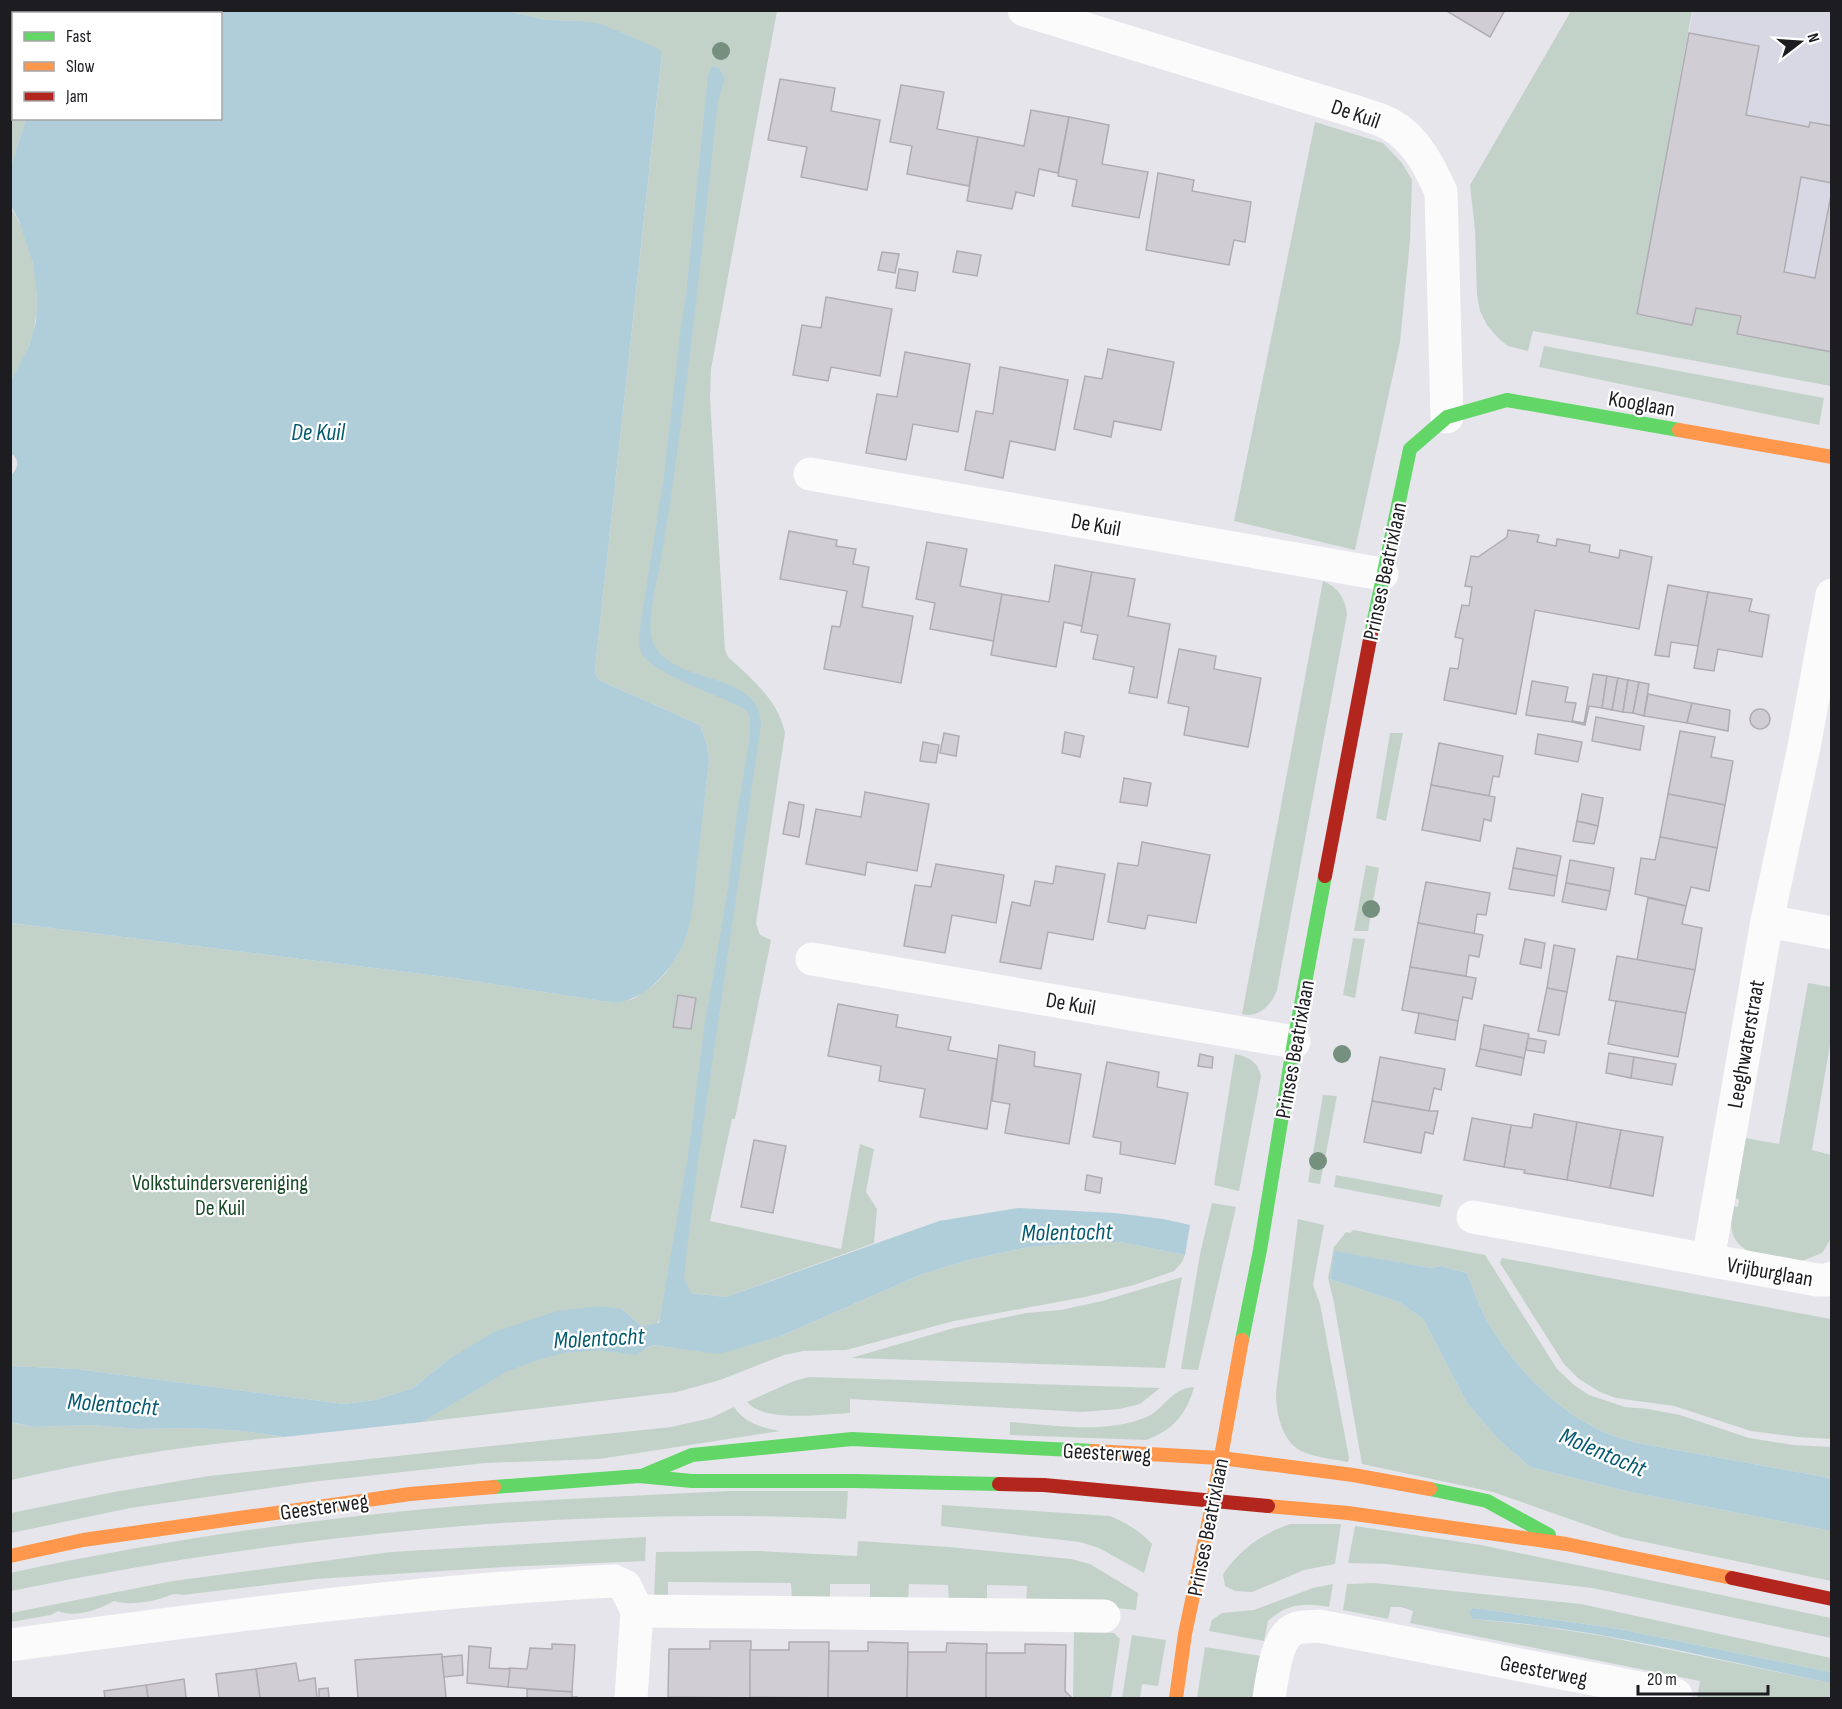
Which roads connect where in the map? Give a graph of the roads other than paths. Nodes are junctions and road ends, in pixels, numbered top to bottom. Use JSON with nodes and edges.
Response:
{"nodes":[{"id":1,"x":1024,"y":10,"type":"edge"},
{"id":2,"x":1447,"y":417,"type":"junction"},
{"id":3,"x":1832,"y":457,"type":"edge"},
{"id":4,"x":810,"y":474,"type":"dead end"},
{"id":5,"x":1382,"y":574,"type":"junction"},
{"id":6,"x":1832,"y":595,"type":"edge"},
{"id":7,"x":1767,"y":921,"type":"junction"},
{"id":8,"x":1832,"y":933,"type":"edge"},
{"id":9,"x":813,"y":959,"type":"dead end"},
{"id":10,"x":1294,"y":1042,"type":"junction"},
{"id":11,"x":1473,"y":1217,"type":"dead end"},
{"id":12,"x":1708,"y":1260,"type":"junction"},
{"id":13,"x":1832,"y":1278,"type":"edge"},
{"id":14,"x":1221,"y":1458,"type":"junction"},
{"id":15,"x":639,"y":1476,"type":"junction"},
{"id":16,"x":1213,"y":1501,"type":"junction"},
{"id":17,"x":1566,"y":1544,"type":"junction"},
{"id":18,"x":10,"y":1556,"type":"edge"},
{"id":19,"x":1832,"y":1599,"type":"edge"},
{"id":20,"x":634,"y":1603,"type":"junction"},
{"id":21,"x":1104,"y":1616,"type":"dead end"},
{"id":22,"x":10,"y":1645,"type":"edge"},
{"id":23,"x":631,"y":1698,"type":"edge"},
{"id":24,"x":1176,"y":1698,"type":"edge"},
{"id":25,"x":1269,"y":1698,"type":"edge"},
{"id":26,"x":1675,"y":1698,"type":"edge"}],
"edges":[{"from":1,"to":2,"type":"street","name":"De Kuil"},
{"from":2,"to":3,"type":"main road","name":"Kooglaan"},
{"from":2,"to":5,"type":"main road","name":"Prinses Beatrixlaan"},
{"from":4,"to":5,"type":"street","name":"De Kuil"},
{"from":5,"to":10,"type":"main road","name":"Prinses Beatrixlaan"},
{"from":6,"to":7,"type":"street","name":"Leeghwaterstraat"},
{"from":7,"to":8,"type":"street"},
{"from":7,"to":12,"type":"street","name":"Leeghwaterstraat"},
{"from":9,"to":10,"type":"street","name":"De Kuil"},
{"from":10,"to":14,"type":"main road","name":"Prinses Beatrixlaan"},
{"from":11,"to":12,"type":"street"},
{"from":12,"to":13,"type":"street","name":"Vrijburglaan"},
{"from":14,"to":15,"type":"main road","name":"Geesterweg"},
{"from":14,"to":16,"type":"main road","name":"Prinses Beatrixlaan"},
{"from":14,"to":17,"type":"main road","name":"Geesterweg"},
{"from":15,"to":16,"type":"main road","name":"Geesterweg"},
{"from":15,"to":18,"type":"main road","name":"Geesterweg"},
{"from":16,"to":17,"type":"main road","name":"Geesterweg"},
{"from":16,"to":24,"type":"main road","name":"Prinses Beatrixlaan"},
{"from":17,"to":19,"type":"main road","name":"Geesterweg"},
{"from":20,"to":21,"type":"street"},
{"from":20,"to":22,"type":"street"},
{"from":20,"to":23,"type":"street"},
{"from":25,"to":26,"type":"street","name":"Geesterweg"}]}
